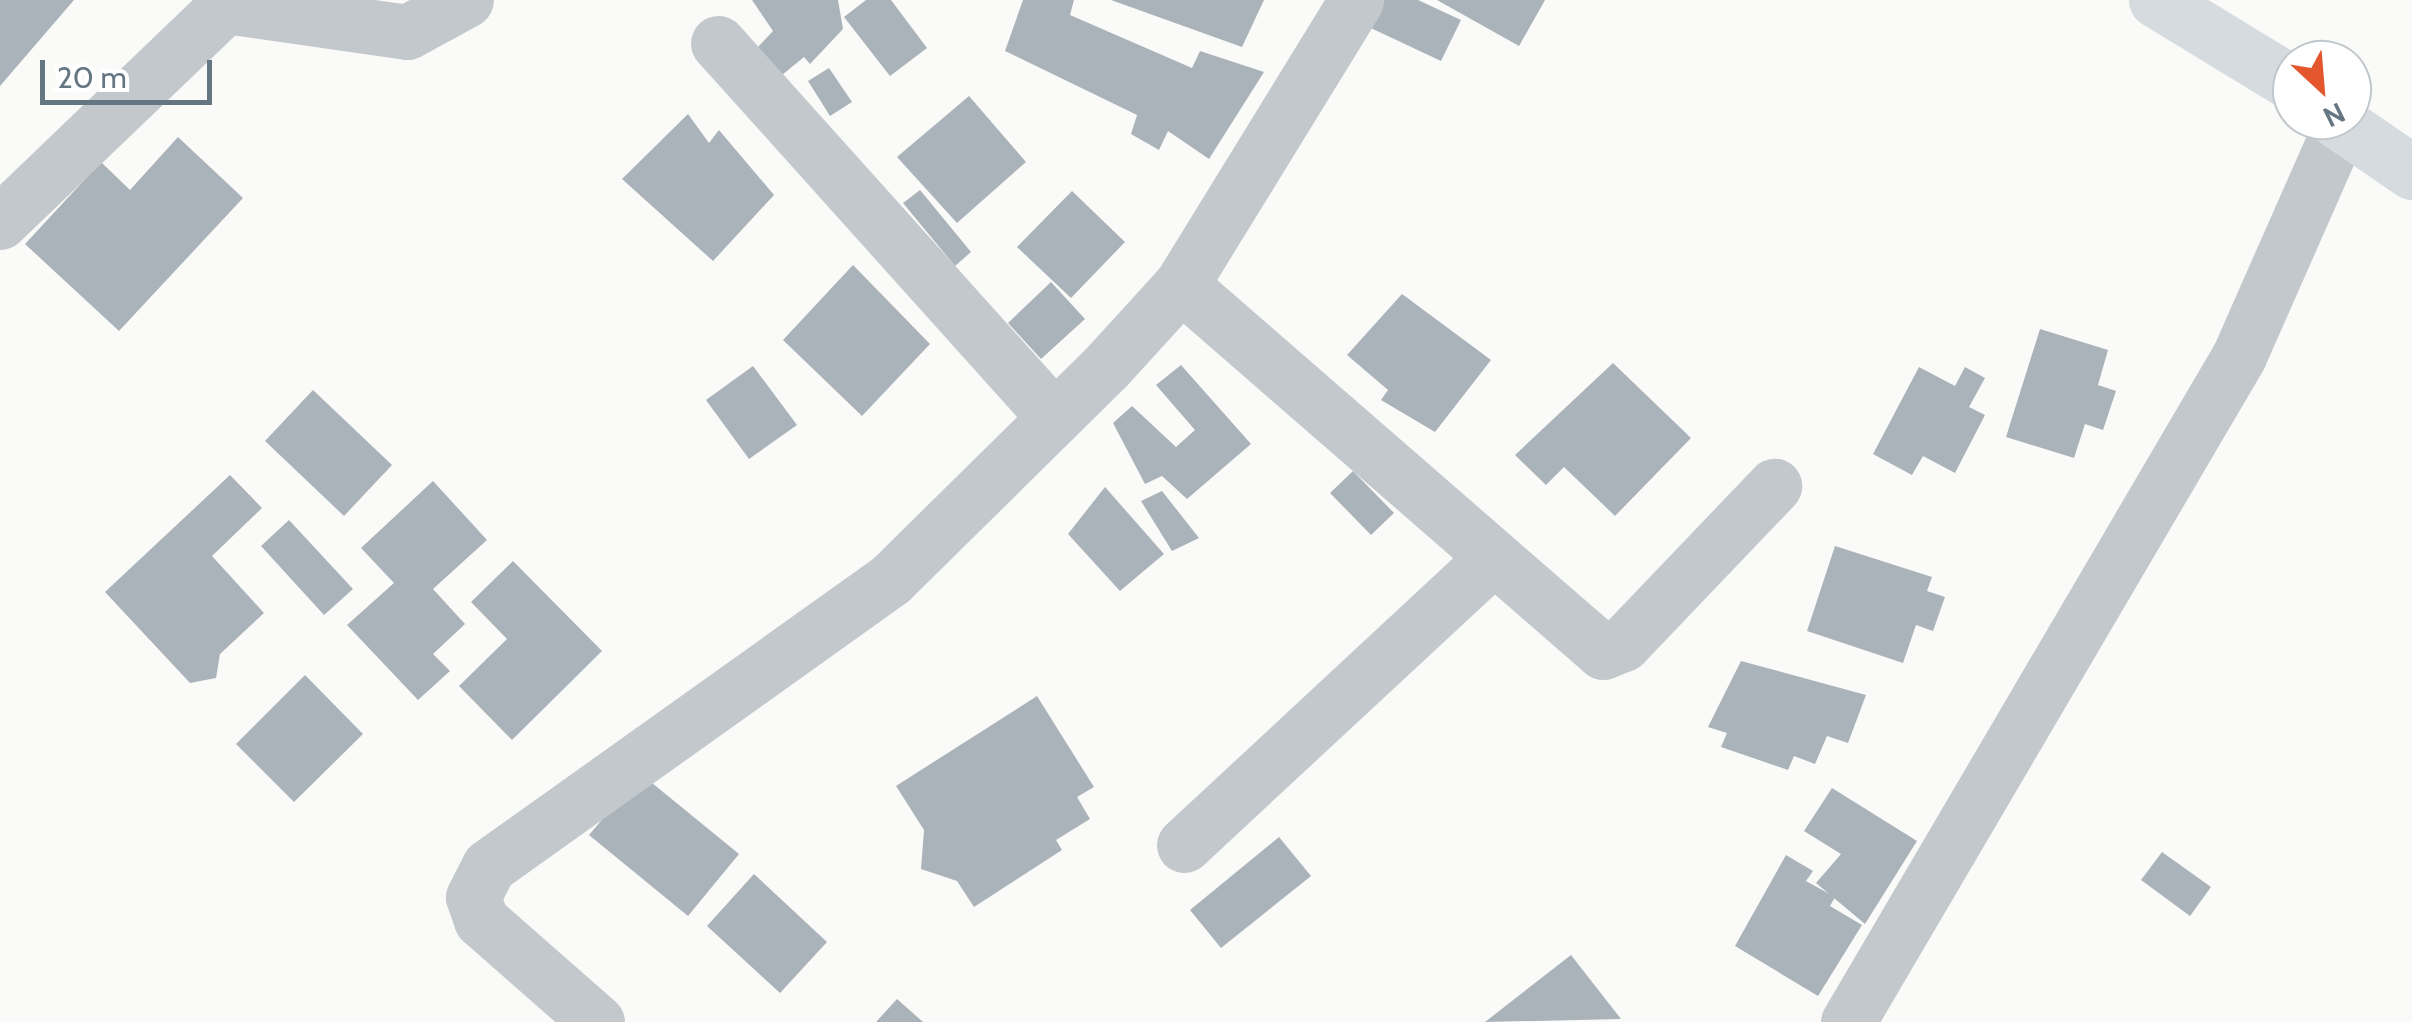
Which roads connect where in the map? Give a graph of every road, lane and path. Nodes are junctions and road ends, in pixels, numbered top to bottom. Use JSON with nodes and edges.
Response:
{"nodes":[{"id":1,"x":466,"y":0,"type":"edge"},
{"id":2,"x":1356,"y":0,"type":"edge"},
{"id":3,"x":2156,"y":0,"type":"edge"},
{"id":4,"x":221,"y":3,"type":"edge"},
{"id":5,"x":718,"y":42,"type":"dead end"},
{"id":6,"x":2272,"y":71,"type":"edge"},
{"id":7,"x":2331,"y":140,"type":"edge"},
{"id":8,"x":2365,"y":140,"type":"edge"},
{"id":9,"x":2412,"y":172,"type":"edge"},
{"id":10,"x":0,"y":222,"type":"edge"},
{"id":11,"x":1181,"y":285,"type":"junction"},
{"id":12,"x":1053,"y":416,"type":"junction"},
{"id":13,"x":1774,"y":486,"type":"dead end"},
{"id":14,"x":1493,"y":558,"type":"junction"},
{"id":15,"x":1184,"y":844,"type":"dead end"},
{"id":16,"x":597,"y":1022,"type":"edge"},
{"id":17,"x":1848,"y":1022,"type":"edge"}],
"edges":[{"from":1,"to":4,"type":"street"},
{"from":2,"to":11,"type":"street"},
{"from":3,"to":6,"type":"main road"},
{"from":4,"to":10,"type":"street"},
{"from":5,"to":12,"type":"street"},
{"from":7,"to":17,"type":"street"},
{"from":8,"to":9,"type":"main road"},
{"from":11,"to":12,"type":"street"},
{"from":11,"to":14,"type":"street"},
{"from":12,"to":16,"type":"street"},
{"from":13,"to":14,"type":"street"},
{"from":14,"to":15,"type":"street"}]}
